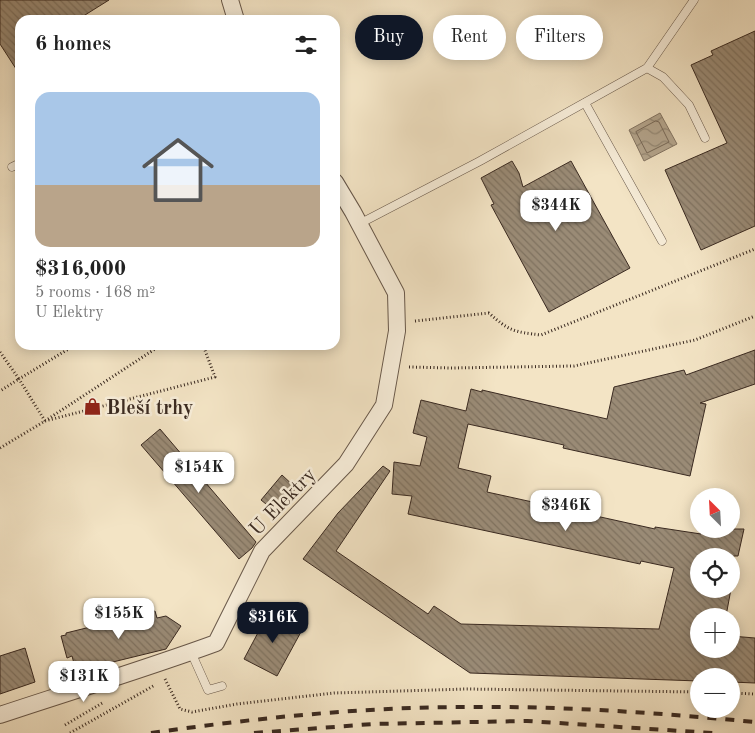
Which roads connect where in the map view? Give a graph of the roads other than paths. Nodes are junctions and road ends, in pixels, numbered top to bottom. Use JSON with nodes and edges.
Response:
{"nodes":[{"id":1,"x":230,"y":0,"type":"edge"},
{"id":2,"x":694,"y":0,"type":"edge"},
{"id":3,"x":234,"y":15,"type":"edge"},
{"id":4,"x":647,"y":68,"type":"junction"},
{"id":5,"x":585,"y":103,"type":"junction"},
{"id":6,"x":705,"y":138,"type":"dead end"},
{"id":7,"x":15,"y":166,"type":"edge"},
{"id":8,"x":12,"y":167,"type":"dead end"},
{"id":9,"x":340,"y":191,"type":"edge"},
{"id":10,"x":359,"y":224,"type":"junction"},
{"id":11,"x":662,"y":240,"type":"dead end"},
{"id":12,"x":191,"y":652,"type":"junction"},
{"id":13,"x":222,"y":686,"type":"dead end"},
{"id":14,"x":0,"y":715,"type":"edge"}],
"edges":[{"from":1,"to":3,"type":"street"},
{"from":2,"to":4,"type":"lane"},
{"from":4,"to":5,"type":"lane"},
{"from":4,"to":6,"type":"lane"},
{"from":5,"to":10,"type":"lane"},
{"from":5,"to":11,"type":"lane"},
{"from":7,"to":8,"type":"lane"},
{"from":9,"to":10,"type":"street","name":"U Elektry"},
{"from":10,"to":12,"type":"street","name":"U Elektry"},
{"from":12,"to":13,"type":"lane"},
{"from":12,"to":14,"type":"street","name":"U Elektry"}]}
